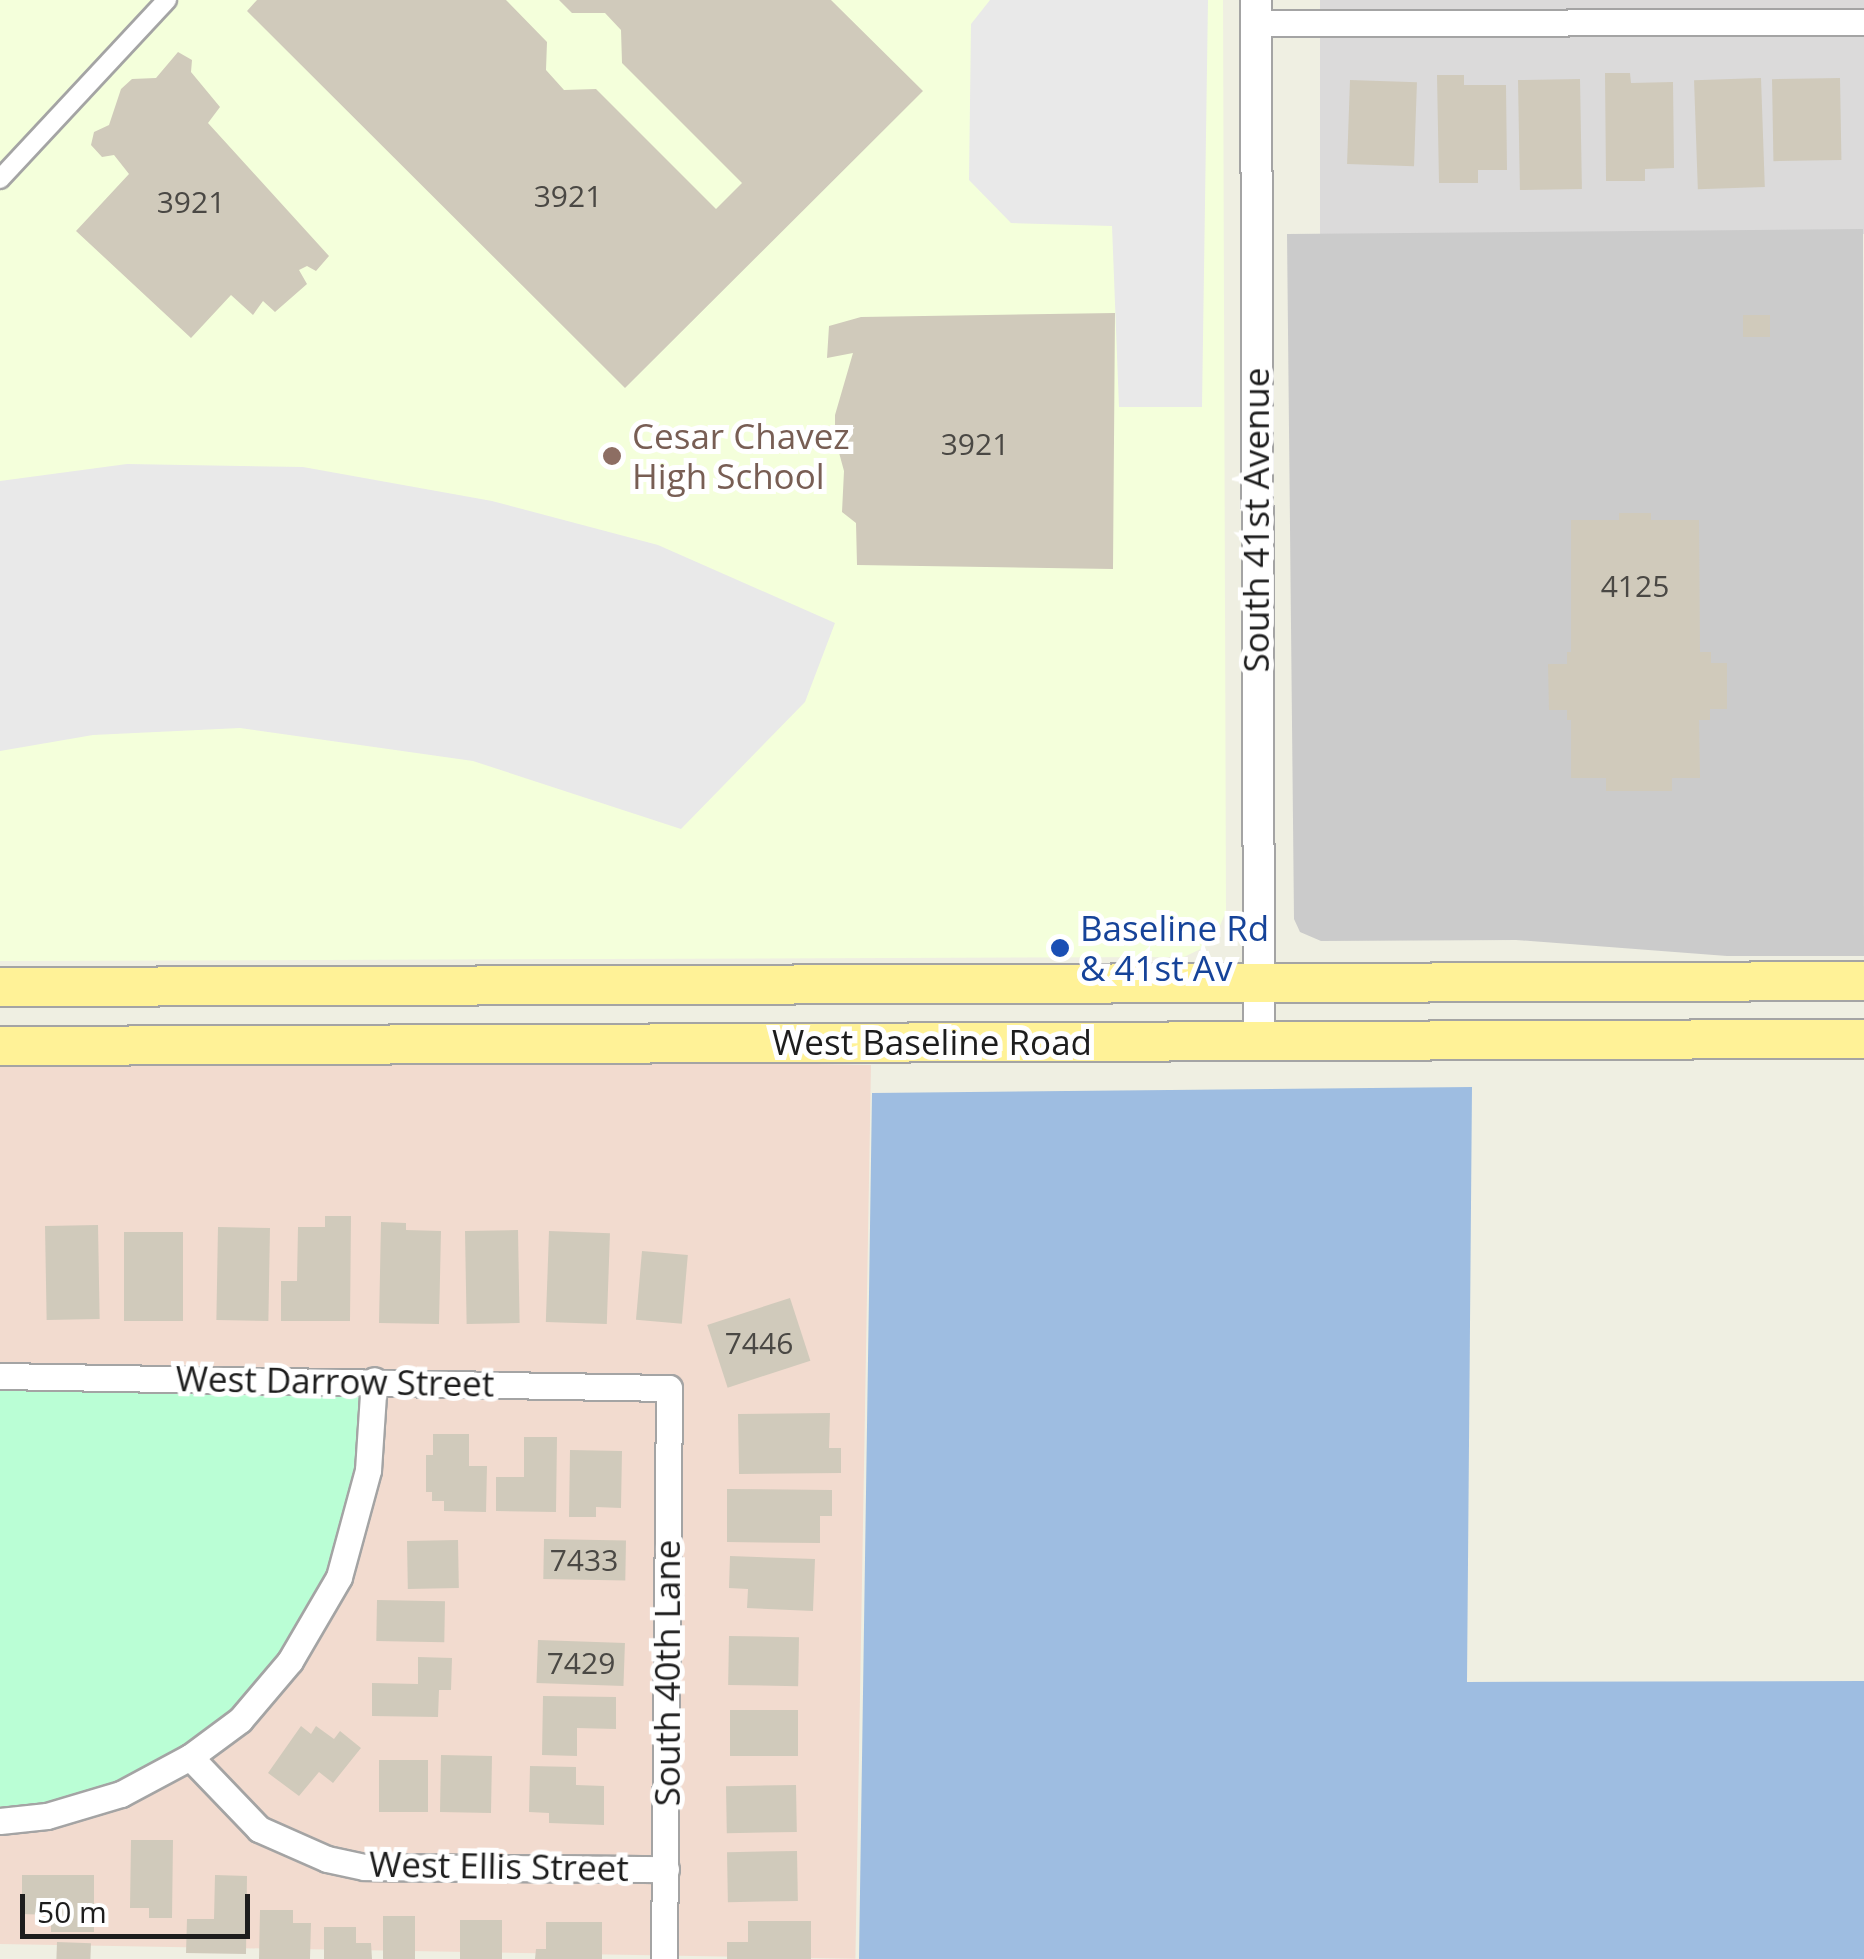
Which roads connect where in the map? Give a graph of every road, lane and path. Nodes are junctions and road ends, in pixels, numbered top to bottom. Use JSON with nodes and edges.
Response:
{"nodes":[{"id":1,"x":166,"y":0,"type":"edge"},
{"id":2,"x":1512,"y":11,"type":"edge"},
{"id":3,"x":1256,"y":12,"type":"edge"},
{"id":4,"x":1864,"y":22,"type":"edge"},
{"id":5,"x":0,"y":180,"type":"edge"},
{"id":6,"x":1864,"y":981,"type":"edge"},
{"id":7,"x":1259,"y":985,"type":"junction"},
{"id":8,"x":0,"y":987,"type":"edge"},
{"id":9,"x":1259,"y":1039,"type":"junction"},
{"id":10,"x":1864,"y":1039,"type":"edge"},
{"id":11,"x":0,"y":1046,"type":"edge"},
{"id":12,"x":0,"y":1376,"type":"edge"},
{"id":13,"x":374,"y":1380,"type":"junction"},
{"id":14,"x":670,"y":1388,"type":"joint"},
{"id":15,"x":190,"y":1757,"type":"junction"},
{"id":16,"x":0,"y":1821,"type":"edge"},
{"id":17,"x":666,"y":1869,"type":"junction"},
{"id":18,"x":664,"y":1959,"type":"edge"}],
"edges":[{"from":1,"to":5,"type":"street"},
{"from":2,"to":3,"type":"street"},
{"from":2,"to":4,"type":"street"},
{"from":3,"to":7,"type":"street","name":"South 41st Avenue"},
{"from":6,"to":7,"type":"main road","name":"West Baseline Road"},
{"from":7,"to":8,"type":"main road","name":"West Baseline Road"},
{"from":7,"to":9,"type":"street","name":"South 41st Avenue"},
{"from":9,"to":10,"type":"main road","name":"West Baseline Road"},
{"from":9,"to":11,"type":"main road","name":"West Baseline Road"},
{"from":12,"to":13,"type":"street","name":"West Darrow Street"},
{"from":13,"to":14,"type":"street","name":"West Darrow Street"},
{"from":13,"to":15,"type":"street"},
{"from":14,"to":17,"type":"street","name":"South 40th Lane"},
{"from":15,"to":16,"type":"street"},
{"from":15,"to":17,"type":"street","name":"West Ellis Street"},
{"from":17,"to":18,"type":"street","name":"South 40th Lane"}]}
